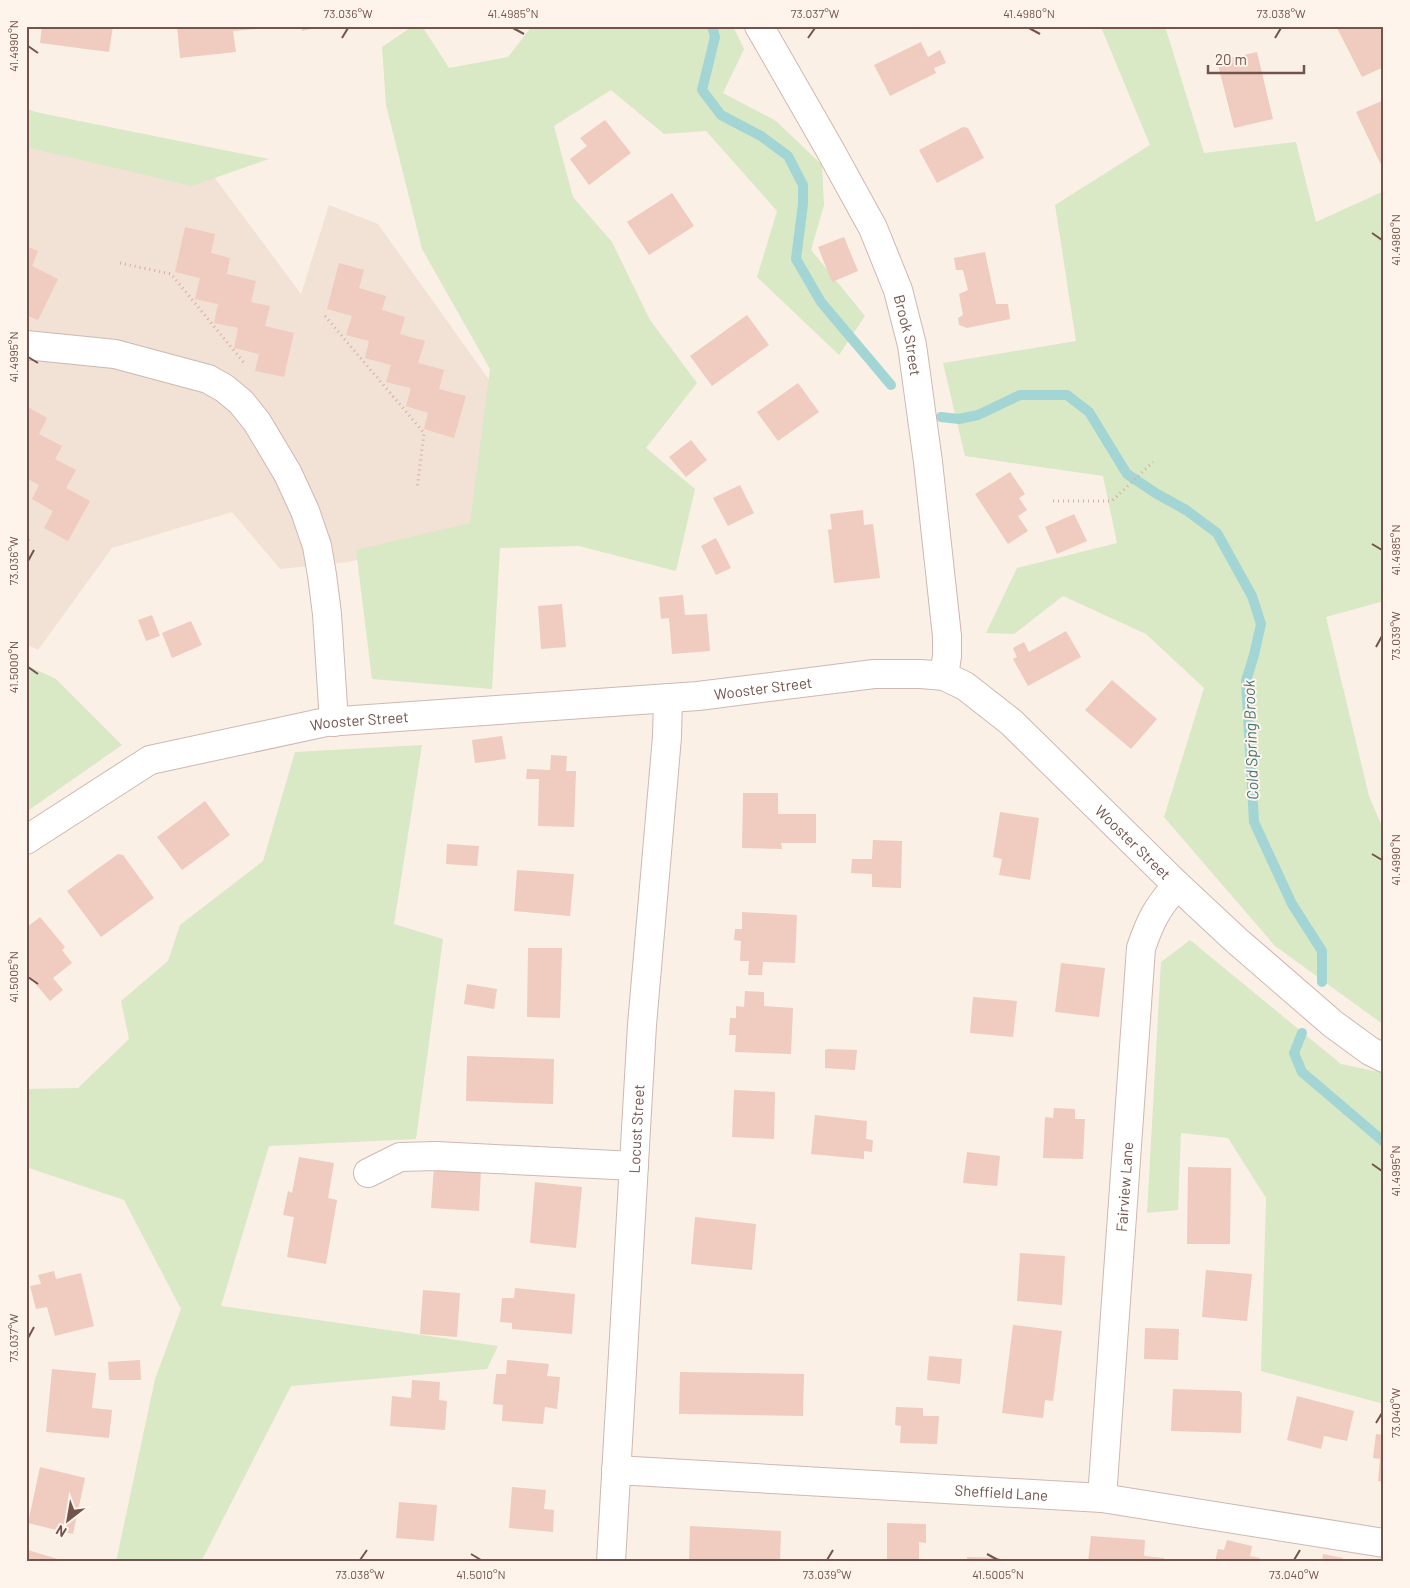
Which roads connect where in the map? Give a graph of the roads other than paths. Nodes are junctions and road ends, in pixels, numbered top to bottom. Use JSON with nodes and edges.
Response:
{"nodes":[{"id":1,"x":759,"y":26,"type":"edge"},
{"id":2,"x":26,"y":345,"type":"edge"},
{"id":3,"x":944,"y":676,"type":"junction"},
{"id":4,"x":668,"y":698,"type":"junction"},
{"id":5,"x":334,"y":722,"type":"junction"},
{"id":6,"x":26,"y":840,"type":"edge"},
{"id":7,"x":1177,"y":885,"type":"junction"},
{"id":8,"x":1384,"y":1058,"type":"edge"},
{"id":9,"x":634,"y":1166,"type":"junction"},
{"id":10,"x":368,"y":1173,"type":"dead end"},
{"id":11,"x":616,"y":1470,"type":"junction"},
{"id":12,"x":1102,"y":1498,"type":"junction"},
{"id":13,"x":1384,"y":1543,"type":"edge"},
{"id":14,"x":611,"y":1562,"type":"edge"}],
"edges":[{"from":1,"to":3,"type":"street","name":"Brook Street"},
{"from":2,"to":5,"type":"street"},
{"from":3,"to":4,"type":"street","name":"Wooster Street"},
{"from":3,"to":7,"type":"street","name":"Wooster Street"},
{"from":4,"to":5,"type":"street","name":"Wooster Street"},
{"from":4,"to":9,"type":"street","name":"Locust Street"},
{"from":5,"to":6,"type":"street","name":"Wooster Street"},
{"from":7,"to":8,"type":"street","name":"Wooster Street"},
{"from":7,"to":12,"type":"street","name":"Fairview Lane"},
{"from":9,"to":10,"type":"street"},
{"from":9,"to":11,"type":"street","name":"Locust Street"},
{"from":11,"to":12,"type":"street","name":"Sheffield Lane"},
{"from":11,"to":14,"type":"street","name":"Locust Street"},
{"from":12,"to":13,"type":"street","name":"Sheffield Lane"}]}
